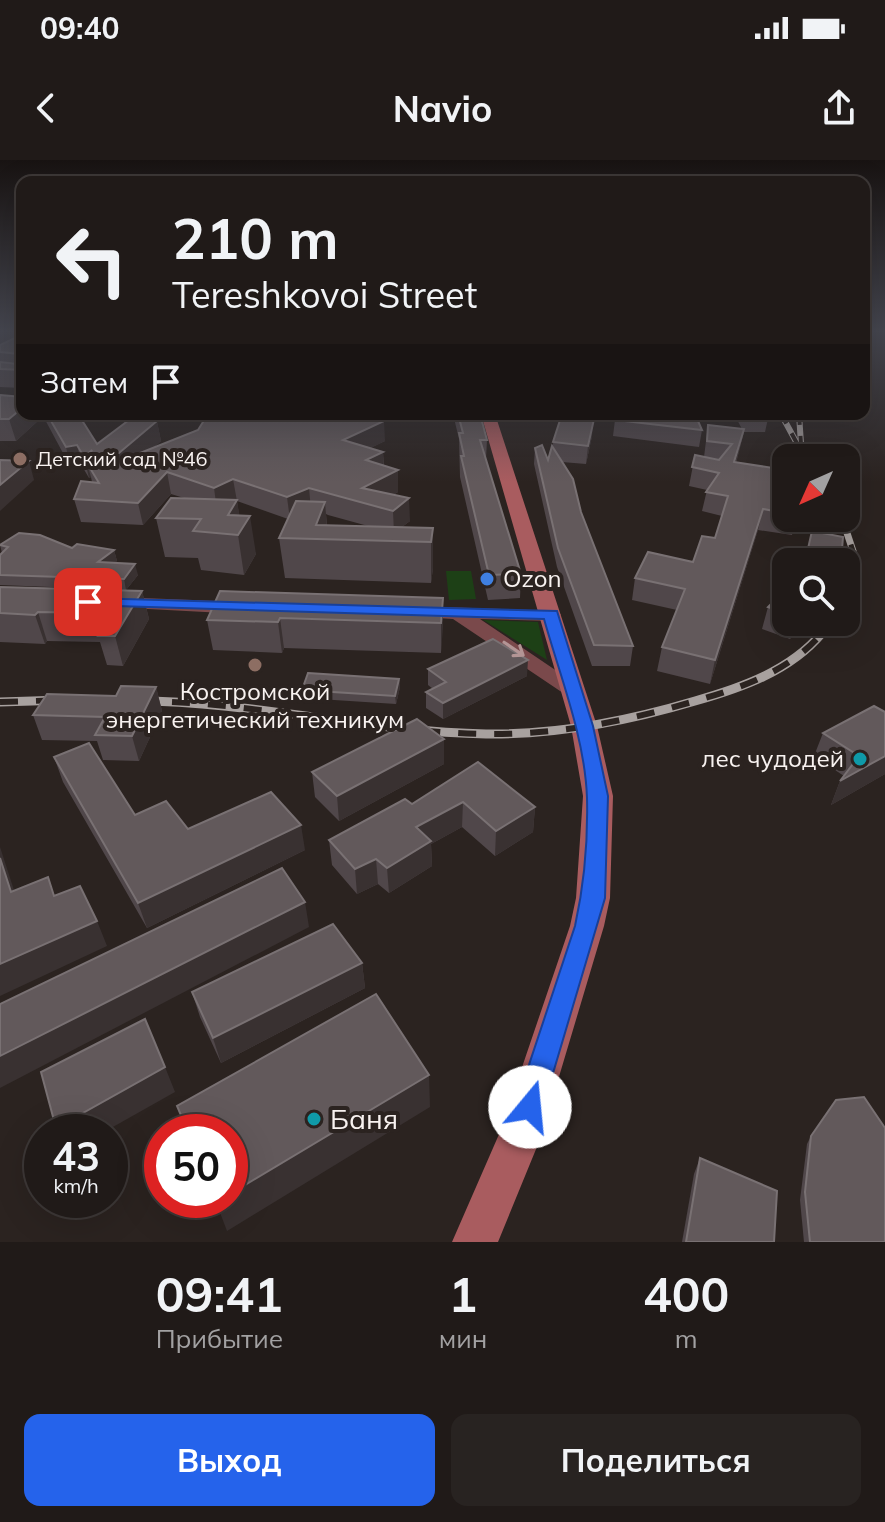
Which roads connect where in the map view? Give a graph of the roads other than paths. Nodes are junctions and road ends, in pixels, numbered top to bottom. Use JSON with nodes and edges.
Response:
{"nodes":[{"id":1,"x":490,"y":420,"type":"edge"},
{"id":2,"x":96,"y":603,"type":"edge"},
{"id":3,"x":266,"y":609,"type":"edge"},
{"id":4,"x":387,"y":611,"type":"edge"},
{"id":5,"x":456,"y":613,"type":"junction"},
{"id":6,"x":551,"y":615,"type":"junction"},
{"id":7,"x":571,"y":688,"type":"junction"},
{"id":8,"x":475,"y":1242,"type":"edge"}],
"edges":[{"from":1,"to":6,"type":"main road"},
{"from":2,"to":3,"type":"street"},
{"from":4,"to":5,"type":"street"},
{"from":5,"to":6,"type":"street"},
{"from":5,"to":7,"type":"street","one_way":true},
{"from":6,"to":7,"type":"main road"},
{"from":7,"to":8,"type":"main road"}]}
